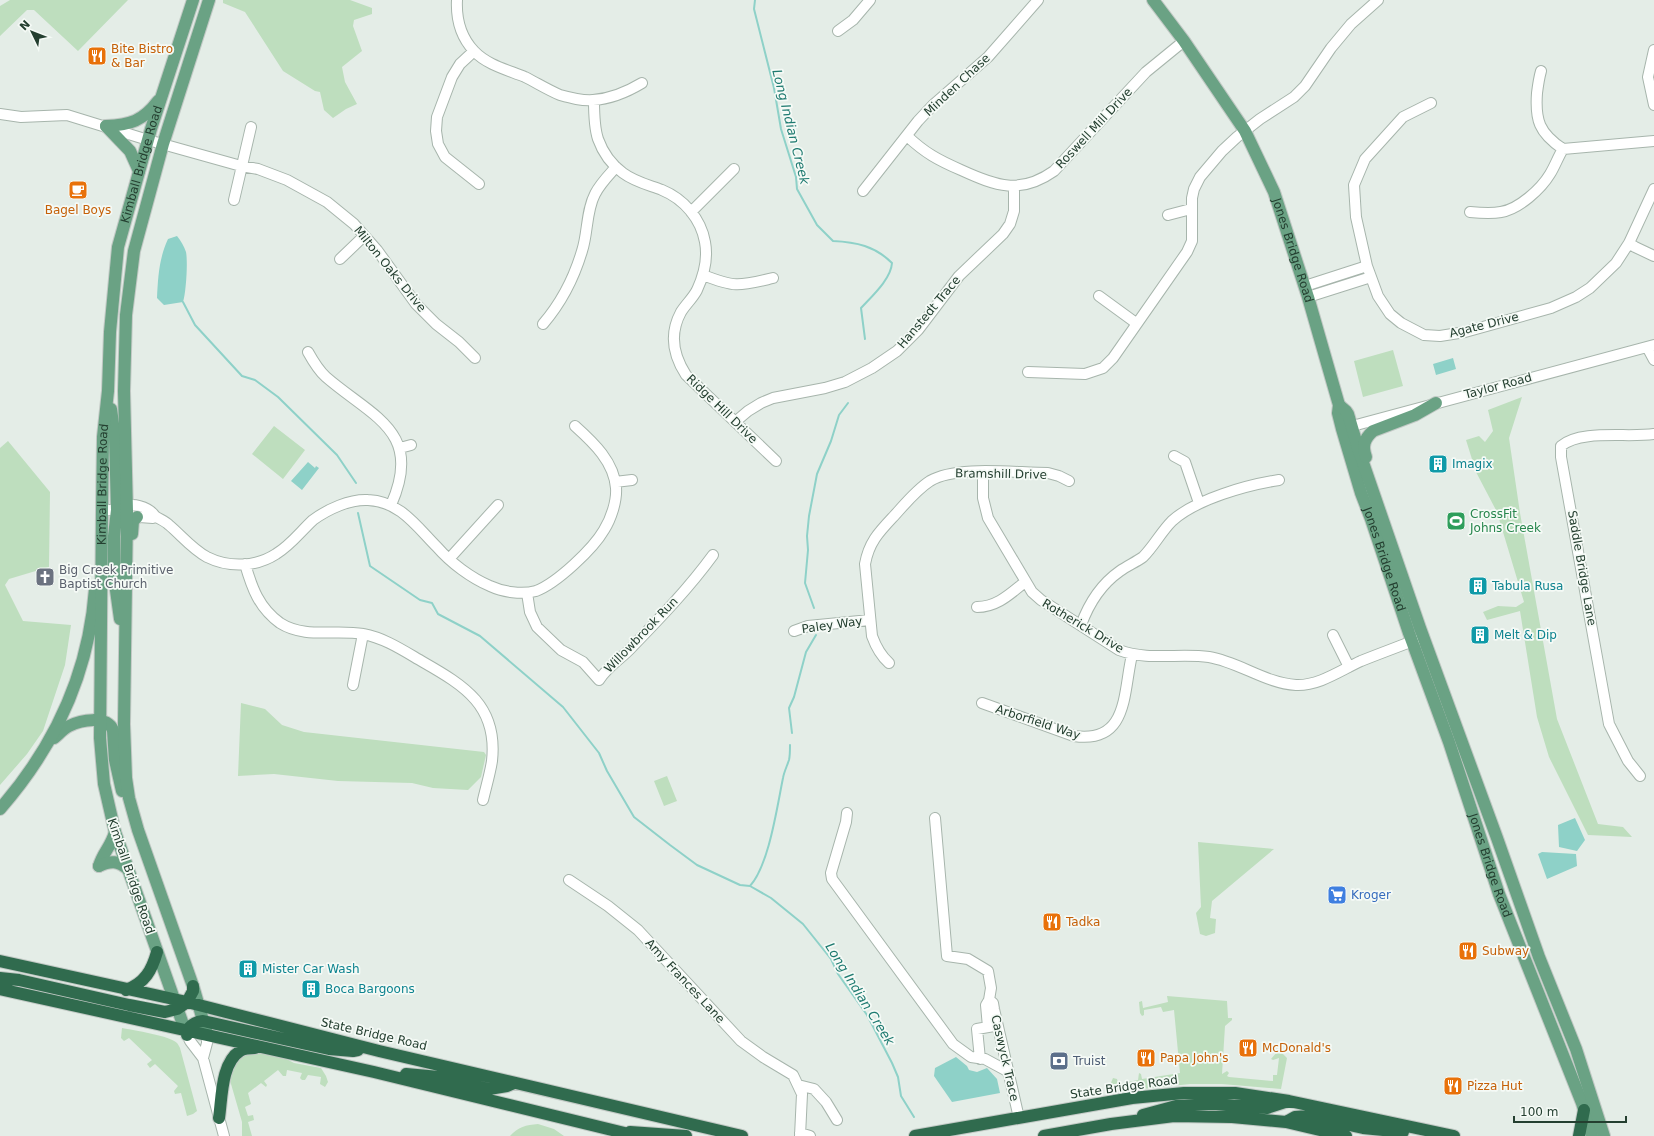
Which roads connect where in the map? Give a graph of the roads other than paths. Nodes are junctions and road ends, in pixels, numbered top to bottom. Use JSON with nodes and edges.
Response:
{"nodes":[{"id":1,"x":193,"y":0,"type":"edge"},
{"id":2,"x":209,"y":0,"type":"edge"},
{"id":3,"x":457,"y":0,"type":"edge"},
{"id":4,"x":870,"y":0,"type":"edge"},
{"id":5,"x":1038,"y":0,"type":"edge"},
{"id":6,"x":1153,"y":0,"type":"edge"},
{"id":7,"x":1378,"y":0,"type":"edge"},
{"id":8,"x":838,"y":31,"type":"dead end"},
{"id":9,"x":1184,"y":41,"type":"junction"},
{"id":10,"x":1654,"y":50,"type":"edge"},
{"id":11,"x":474,"y":51,"type":"junction"},
{"id":12,"x":1541,"y":71,"type":"dead end"},
{"id":13,"x":642,"y":83,"type":"dead end"},
{"id":14,"x":161,"y":96,"type":"junction"},
{"id":15,"x":594,"y":100,"type":"junction"},
{"id":16,"x":1431,"y":103,"type":"dead end"},
{"id":17,"x":1654,"y":106,"type":"edge"},
{"id":18,"x":0,"y":114,"type":"edge"},
{"id":19,"x":106,"y":126,"type":"junction"},
{"id":20,"x":251,"y":127,"type":"dead end"},
{"id":21,"x":1245,"y":132,"type":"junction"},
{"id":22,"x":907,"y":136,"type":"junction"},
{"id":23,"x":148,"y":140,"type":"junction"},
{"id":24,"x":1654,"y":141,"type":"edge"},
{"id":25,"x":163,"y":144,"type":"junction"},
{"id":26,"x":1563,"y":149,"type":"junction"},
{"id":27,"x":241,"y":166,"type":"junction"},
{"id":28,"x":616,"y":167,"type":"junction"},
{"id":29,"x":734,"y":169,"type":"dead end"},
{"id":30,"x":139,"y":171,"type":"junction"},
{"id":31,"x":479,"y":184,"type":"dead end"},
{"id":32,"x":1014,"y":186,"type":"junction"},
{"id":33,"x":1654,"y":189,"type":"edge"},
{"id":34,"x":863,"y":191,"type":"dead end"},
{"id":35,"x":234,"y":200,"type":"dead end"},
{"id":36,"x":1191,"y":209,"type":"junction"},
{"id":37,"x":691,"y":212,"type":"junction"},
{"id":38,"x":1470,"y":212,"type":"dead end"},
{"id":39,"x":1168,"y":215,"type":"dead end"},
{"id":40,"x":364,"y":236,"type":"junction"},
{"id":41,"x":1629,"y":243,"type":"junction"},
{"id":42,"x":1654,"y":256,"type":"edge"},
{"id":43,"x":340,"y":258,"type":"dead end"},
{"id":44,"x":1367,"y":266,"type":"junction"},
{"id":45,"x":703,"y":274,"type":"junction"},
{"id":46,"x":1371,"y":277,"type":"junction"},
{"id":47,"x":773,"y":278,"type":"dead end"},
{"id":48,"x":1307,"y":291,"type":"junction"},
{"id":49,"x":1099,"y":296,"type":"dead end"},
{"id":50,"x":1136,"y":323,"type":"junction"},
{"id":51,"x":543,"y":324,"type":"dead end"},
{"id":52,"x":110,"y":332,"type":"junction"},
{"id":53,"x":1651,"y":346,"type":"edge"},
{"id":54,"x":308,"y":352,"type":"dead end"},
{"id":55,"x":475,"y":358,"type":"dead end"},
{"id":56,"x":1654,"y":360,"type":"edge"},
{"id":57,"x":1028,"y":372,"type":"dead end"},
{"id":58,"x":108,"y":391,"type":"junction"},
{"id":59,"x":1436,"y":402,"type":"junction"},
{"id":60,"x":735,"y":422,"type":"junction"},
{"id":61,"x":575,"y":426,"type":"dead end"},
{"id":62,"x":1346,"y":427,"type":"junction"},
{"id":63,"x":124,"y":429,"type":"junction"},
{"id":64,"x":1654,"y":434,"type":"edge"},
{"id":65,"x":411,"y":445,"type":"dead end"},
{"id":66,"x":400,"y":448,"type":"junction"},
{"id":67,"x":1174,"y":456,"type":"dead end"},
{"id":68,"x":776,"y":461,"type":"dead end"},
{"id":69,"x":983,"y":472,"type":"junction"},
{"id":70,"x":632,"y":480,"type":"dead end"},
{"id":71,"x":1279,"y":480,"type":"dead end"},
{"id":72,"x":1069,"y":481,"type":"dead end"},
{"id":73,"x":615,"y":482,"type":"junction"},
{"id":74,"x":1199,"y":503,"type":"junction"},
{"id":75,"x":391,"y":504,"type":"junction"},
{"id":76,"x":498,"y":505,"type":"dead end"},
{"id":77,"x":102,"y":510,"type":"junction"},
{"id":78,"x":127,"y":512,"type":"junction"},
{"id":79,"x":155,"y":516,"type":"junction"},
{"id":80,"x":1384,"y":525,"type":"junction"},
{"id":81,"x":103,"y":542,"type":"junction"},
{"id":82,"x":712,"y":555,"type":"dead end"},
{"id":83,"x":449,"y":559,"type":"junction"},
{"id":84,"x":245,"y":564,"type":"junction"},
{"id":85,"x":1025,"y":582,"type":"junction"},
{"id":86,"x":527,"y":593,"type":"junction"},
{"id":87,"x":977,"y":607,"type":"dead end"},
{"id":88,"x":870,"y":620,"type":"junction"},
{"id":89,"x":1081,"y":625,"type":"junction"},
{"id":90,"x":794,"y":631,"type":"dead end"},
{"id":91,"x":363,"y":634,"type":"junction"},
{"id":92,"x":1333,"y":635,"type":"dead end"},
{"id":93,"x":125,"y":638,"type":"junction"},
{"id":94,"x":1418,"y":639,"type":"junction"},
{"id":95,"x":1132,"y":655,"type":"junction"},
{"id":96,"x":889,"y":663,"type":"dead end"},
{"id":97,"x":1349,"y":667,"type":"junction"},
{"id":98,"x":353,"y":685,"type":"dead end"},
{"id":99,"x":982,"y":703,"type":"dead end"},
{"id":100,"x":101,"y":721,"type":"junction"},
{"id":101,"x":46,"y":746,"type":"junction"},
{"id":102,"x":1640,"y":776,"type":"dead end"},
{"id":103,"x":484,"y":800,"type":"dead end"},
{"id":104,"x":131,"y":806,"type":"junction"},
{"id":105,"x":0,"y":809,"type":"edge"},
{"id":106,"x":847,"y":813,"type":"dead end"},
{"id":107,"x":935,"y":818,"type":"dead end"},
{"id":108,"x":115,"y":832,"type":"junction"},
{"id":109,"x":1490,"y":868,"type":"junction"},
{"id":110,"x":128,"y":869,"type":"junction"},
{"id":111,"x":569,"y":880,"type":"dead end"},
{"id":112,"x":157,"y":952,"type":"junction"},
{"id":113,"x":1539,"y":957,"type":"junction"},
{"id":114,"x":0,"y":961,"type":"edge"},
{"id":115,"x":1526,"y":962,"type":"junction"},
{"id":116,"x":0,"y":978,"type":"edge"},
{"id":117,"x":193,"y":986,"type":"junction"},
{"id":118,"x":0,"y":989,"type":"edge"},
{"id":119,"x":126,"y":990,"type":"junction"},
{"id":120,"x":179,"y":1003,"type":"junction"},
{"id":121,"x":199,"y":1005,"type":"junction"},
{"id":122,"x":203,"y":1021,"type":"junction"},
{"id":123,"x":1565,"y":1023,"type":"junction"},
{"id":124,"x":993,"y":1026,"type":"junction"},
{"id":125,"x":186,"y":1032,"type":"junction"},
{"id":126,"x":207,"y":1034,"type":"junction"},
{"id":127,"x":261,"y":1047,"type":"junction"},
{"id":128,"x":366,"y":1047,"type":"junction"},
{"id":129,"x":203,"y":1058,"type":"junction"},
{"id":130,"x":980,"y":1058,"type":"junction"},
{"id":131,"x":374,"y":1072,"type":"junction"},
{"id":132,"x":1009,"y":1072,"type":"junction"},
{"id":133,"x":515,"y":1082,"type":"junction"},
{"id":134,"x":798,"y":1085,"type":"junction"},
{"id":135,"x":1289,"y":1100,"type":"junction"},
{"id":136,"x":1584,"y":1110,"type":"junction"},
{"id":137,"x":219,"y":1118,"type":"junction"},
{"id":138,"x":1019,"y":1118,"type":"junction"},
{"id":139,"x":837,"y":1120,"type":"dead end"},
{"id":140,"x":1286,"y":1122,"type":"junction"},
{"id":141,"x":1111,"y":1124,"type":"junction"},
{"id":142,"x":970,"y":1126,"type":"junction"},
{"id":143,"x":619,"y":1132,"type":"junction"},
{"id":144,"x":1438,"y":1133,"type":"junction"},
{"id":145,"x":803,"y":1135,"type":"edge"},
{"id":146,"x":224,"y":1136,"type":"edge"},
{"id":147,"x":637,"y":1136,"type":"edge"},
{"id":148,"x":686,"y":1136,"type":"edge"},
{"id":149,"x":742,"y":1136,"type":"edge"},
{"id":150,"x":915,"y":1136,"type":"edge"},
{"id":151,"x":948,"y":1136,"type":"edge"},
{"id":152,"x":1044,"y":1136,"type":"edge"},
{"id":153,"x":1346,"y":1136,"type":"edge"},
{"id":154,"x":1454,"y":1136,"type":"edge"},
{"id":155,"x":1579,"y":1136,"type":"edge"},
{"id":156,"x":1592,"y":1136,"type":"edge"},
{"id":157,"x":1604,"y":1136,"type":"edge"}],
"edges":[{"from":1,"to":14,"type":"main road","name":"Kimball Bridge Road"},
{"from":2,"to":25,"type":"main road","name":"Kimball Bridge Road"},
{"from":3,"to":11,"type":"street"},
{"from":4,"to":8,"type":"street"},
{"from":5,"to":22,"type":"street","name":"Minden Chase"},
{"from":6,"to":9,"type":"main road","name":"Jones Bridge Road"},
{"from":7,"to":21,"type":"street"},
{"from":9,"to":21,"type":"main road","name":"Jones Bridge Road"},
{"from":9,"to":32,"type":"street","name":"Roswell Mill Drive"},
{"from":10,"to":17,"type":"street"},
{"from":11,"to":15,"type":"street"},
{"from":11,"to":31,"type":"street"},
{"from":12,"to":26,"type":"street"},
{"from":13,"to":15,"type":"street"},
{"from":14,"to":19,"type":"main road"},
{"from":14,"to":23,"type":"main road","name":"Kimball Bridge Road"},
{"from":15,"to":28,"type":"street","name":"Ridge Hill Drive"},
{"from":16,"to":44,"type":"street","name":"Agate Drive"},
{"from":18,"to":19,"type":"street","name":"Milton Oaks Drive"},
{"from":19,"to":23,"type":"street","name":"Milton Oaks Drive"},
{"from":19,"to":30,"type":"main road"},
{"from":20,"to":27,"type":"street"},
{"from":21,"to":36,"type":"street"},
{"from":21,"to":48,"type":"main road","name":"Jones Bridge Road"},
{"from":22,"to":32,"type":"street","name":"Roswell Mill Drive"},
{"from":22,"to":34,"type":"street","name":"Minden Chase"},
{"from":23,"to":25,"type":"street","name":"Milton Oaks Drive"},
{"from":23,"to":30,"type":"main road","name":"Kimball Bridge Road"},
{"from":24,"to":26,"type":"street"},
{"from":25,"to":27,"type":"street","name":"Milton Oaks Drive"},
{"from":25,"to":63,"type":"main road","name":"Kimball Bridge Road"},
{"from":26,"to":38,"type":"street"},
{"from":27,"to":35,"type":"street"},
{"from":27,"to":40,"type":"street","name":"Milton Oaks Drive"},
{"from":28,"to":37,"type":"street","name":"Ridge Hill Drive"},
{"from":28,"to":51,"type":"street"},
{"from":29,"to":37,"type":"street"},
{"from":30,"to":52,"type":"main road","name":"Kimball Bridge Road"},
{"from":32,"to":60,"type":"street","name":"Hanstedt Trace"},
{"from":33,"to":41,"type":"street","name":"Agate Drive"},
{"from":36,"to":39,"type":"street"},
{"from":36,"to":50,"type":"street"},
{"from":37,"to":45,"type":"street","name":"Ridge Hill Drive"},
{"from":40,"to":43,"type":"street"},
{"from":40,"to":55,"type":"street","name":"Milton Oaks Drive"},
{"from":41,"to":42,"type":"street"},
{"from":41,"to":46,"type":"street","name":"Agate Drive"},
{"from":44,"to":46,"type":"street","name":"Agate Drive"},
{"from":44,"to":48,"type":"street"},
{"from":45,"to":47,"type":"street"},
{"from":45,"to":60,"type":"street","name":"Ridge Hill Drive"},
{"from":46,"to":48,"type":"street"},
{"from":48,"to":62,"type":"main road","name":"Jones Bridge Road"},
{"from":49,"to":50,"type":"street"},
{"from":50,"to":57,"type":"street"},
{"from":52,"to":58,"type":"main road","name":"Kimball Bridge Road"},
{"from":52,"to":63,"type":"main road"},
{"from":53,"to":56,"type":"street"},
{"from":53,"to":59,"type":"street","name":"Taylor Road"},
{"from":54,"to":66,"type":"street"},
{"from":58,"to":77,"type":"main road","name":"Kimball Bridge Road"},
{"from":58,"to":78,"type":"main road"},
{"from":59,"to":62,"type":"street","name":"Taylor Road"},
{"from":59,"to":80,"type":"main road"},
{"from":60,"to":68,"type":"street","name":"Ridge Hill Drive"},
{"from":61,"to":73,"type":"street"},
{"from":62,"to":80,"type":"main road","name":"Jones Bridge Road"},
{"from":62,"to":94,"type":"main road","name":"Jones Bridge Road"},
{"from":63,"to":78,"type":"main road","name":"Kimball Bridge Road"},
{"from":64,"to":102,"type":"street","name":"Saddle Bridge Lane"},
{"from":65,"to":66,"type":"street"},
{"from":66,"to":75,"type":"street"},
{"from":67,"to":74,"type":"street"},
{"from":69,"to":72,"type":"street","name":"Bramshill Drive"},
{"from":69,"to":85,"type":"street","name":"Rotherick Drive"},
{"from":69,"to":88,"type":"street","name":"Bramshill Drive"},
{"from":70,"to":73,"type":"street"},
{"from":71,"to":74,"type":"street"},
{"from":73,"to":86,"type":"street"},
{"from":74,"to":89,"type":"street"},
{"from":75,"to":83,"type":"street"},
{"from":75,"to":84,"type":"street"},
{"from":76,"to":83,"type":"street"},
{"from":77,"to":78,"type":"street"},
{"from":77,"to":81,"type":"main road","name":"Kimball Bridge Road"},
{"from":78,"to":79,"type":"street"},
{"from":78,"to":79,"type":"street"},
{"from":78,"to":93,"type":"main road","name":"Kimball Bridge Road"},
{"from":78,"to":93,"type":"main road"},
{"from":79,"to":84,"type":"street"},
{"from":80,"to":94,"type":"main road","name":"Jones Bridge Road"},
{"from":81,"to":100,"type":"main road","name":"Kimball Bridge Road"},
{"from":81,"to":101,"type":"main road"},
{"from":82,"to":86,"type":"street","name":"Willowbrook Run"},
{"from":83,"to":86,"type":"street"},
{"from":84,"to":91,"type":"street"},
{"from":85,"to":87,"type":"street"},
{"from":85,"to":89,"type":"street","name":"Rotherick Drive"},
{"from":88,"to":90,"type":"street","name":"Paley Way"},
{"from":88,"to":96,"type":"street","name":"Bramshill Drive"},
{"from":89,"to":95,"type":"street","name":"Rotherick Drive"},
{"from":91,"to":98,"type":"street"},
{"from":91,"to":103,"type":"street"},
{"from":92,"to":97,"type":"street"},
{"from":93,"to":104,"type":"main road","name":"Kimball Bridge Road"},
{"from":94,"to":97,"type":"street","name":"Rotherick Drive"},
{"from":94,"to":109,"type":"main road","name":"Jones Bridge Road"},
{"from":94,"to":113,"type":"main road","name":"Jones Bridge Road"},
{"from":95,"to":97,"type":"street","name":"Rotherick Drive"},
{"from":95,"to":99,"type":"street","name":"Arborfield Way"},
{"from":100,"to":101,"type":"main road"},
{"from":100,"to":104,"type":"main road"},
{"from":100,"to":108,"type":"main road","name":"Kimball Bridge Road"},
{"from":101,"to":105,"type":"main road"},
{"from":104,"to":117,"type":"main road","name":"Kimball Bridge Road"},
{"from":106,"to":130,"type":"street"},
{"from":107,"to":124,"type":"street","name":"Caswyck Trace"},
{"from":108,"to":110,"type":"main road","name":"Kimball Bridge Road"},
{"from":108,"to":110,"type":"main road"},
{"from":109,"to":113,"type":"main road"},
{"from":109,"to":115,"type":"main road","name":"Jones Bridge Road"},
{"from":110,"to":112,"type":"main road","name":"Kimball Bridge Road"},
{"from":111,"to":134,"type":"street","name":"Amy Frances Lane"},
{"from":112,"to":119,"type":"highway"},
{"from":112,"to":120,"type":"main road","name":"Kimball Bridge Road"},
{"from":113,"to":123,"type":"main road","name":"Jones Bridge Road"},
{"from":114,"to":119,"type":"highway","name":"State Bridge Road"},
{"from":115,"to":123,"type":"main road"},
{"from":115,"to":136,"type":"main road","name":"Jones Bridge Road"},
{"from":116,"to":120,"type":"highway"},
{"from":117,"to":120,"type":"highway"},
{"from":117,"to":121,"type":"main road","name":"Kimball Bridge Road"},
{"from":118,"to":125,"type":"highway"},
{"from":119,"to":120,"type":"highway","name":"State Bridge Road"},
{"from":120,"to":121,"type":"highway","name":"State Bridge Road"},
{"from":120,"to":125,"type":"main road","name":"Kimball Bridge Road"},
{"from":121,"to":122,"type":"main road","name":"Kimball Bridge Road"},
{"from":121,"to":128,"type":"highway","name":"State Bridge Road"},
{"from":122,"to":125,"type":"highway"},
{"from":122,"to":126,"type":"main road","name":"Kimball Bridge Road"},
{"from":122,"to":128,"type":"highway"},
{"from":123,"to":157,"type":"main road","name":"Jones Bridge Road"},
{"from":124,"to":130,"type":"street"},
{"from":124,"to":132,"type":"street","name":"Caswyck Trace"},
{"from":125,"to":126,"type":"highway"},
{"from":125,"to":129,"type":"street","name":"Kimball Bridge Road"},
{"from":126,"to":127,"type":"highway"},
{"from":126,"to":129,"type":"street","name":"Kimball Bridge Road"},
{"from":127,"to":131,"type":"highway"},
{"from":127,"to":137,"type":"highway"},
{"from":128,"to":133,"type":"highway","name":"State Bridge Road"},
{"from":129,"to":137,"type":"street","name":"Kimball Bridge Road"},
{"from":130,"to":132,"type":"street"},
{"from":131,"to":133,"type":"highway"},
{"from":131,"to":143,"type":"highway"},
{"from":132,"to":138,"type":"street","name":"Caswyck Trace"},
{"from":133,"to":149,"type":"highway","name":"State Bridge Road"},
{"from":134,"to":139,"type":"street"},
{"from":134,"to":145,"type":"street","name":"Amy Frances Lane"},
{"from":135,"to":138,"type":"highway","name":"State Bridge Road"},
{"from":135,"to":141,"type":"highway"},
{"from":135,"to":144,"type":"highway","name":"State Bridge Road"},
{"from":136,"to":155,"type":"highway"},
{"from":136,"to":156,"type":"main road","name":"Jones Bridge Road"},
{"from":137,"to":146,"type":"street","name":"Kimball Bridge Road"},
{"from":138,"to":142,"type":"highway","name":"State Bridge Road"},
{"from":140,"to":141,"type":"highway"},
{"from":140,"to":144,"type":"highway"},
{"from":140,"to":153,"type":"highway"},
{"from":141,"to":152,"type":"highway"},
{"from":142,"to":150,"type":"highway","name":"State Bridge Road"},
{"from":142,"to":151,"type":"highway"},
{"from":143,"to":147,"type":"highway"},
{"from":143,"to":148,"type":"highway"},
{"from":144,"to":154,"type":"highway","name":"State Bridge Road"}]}
